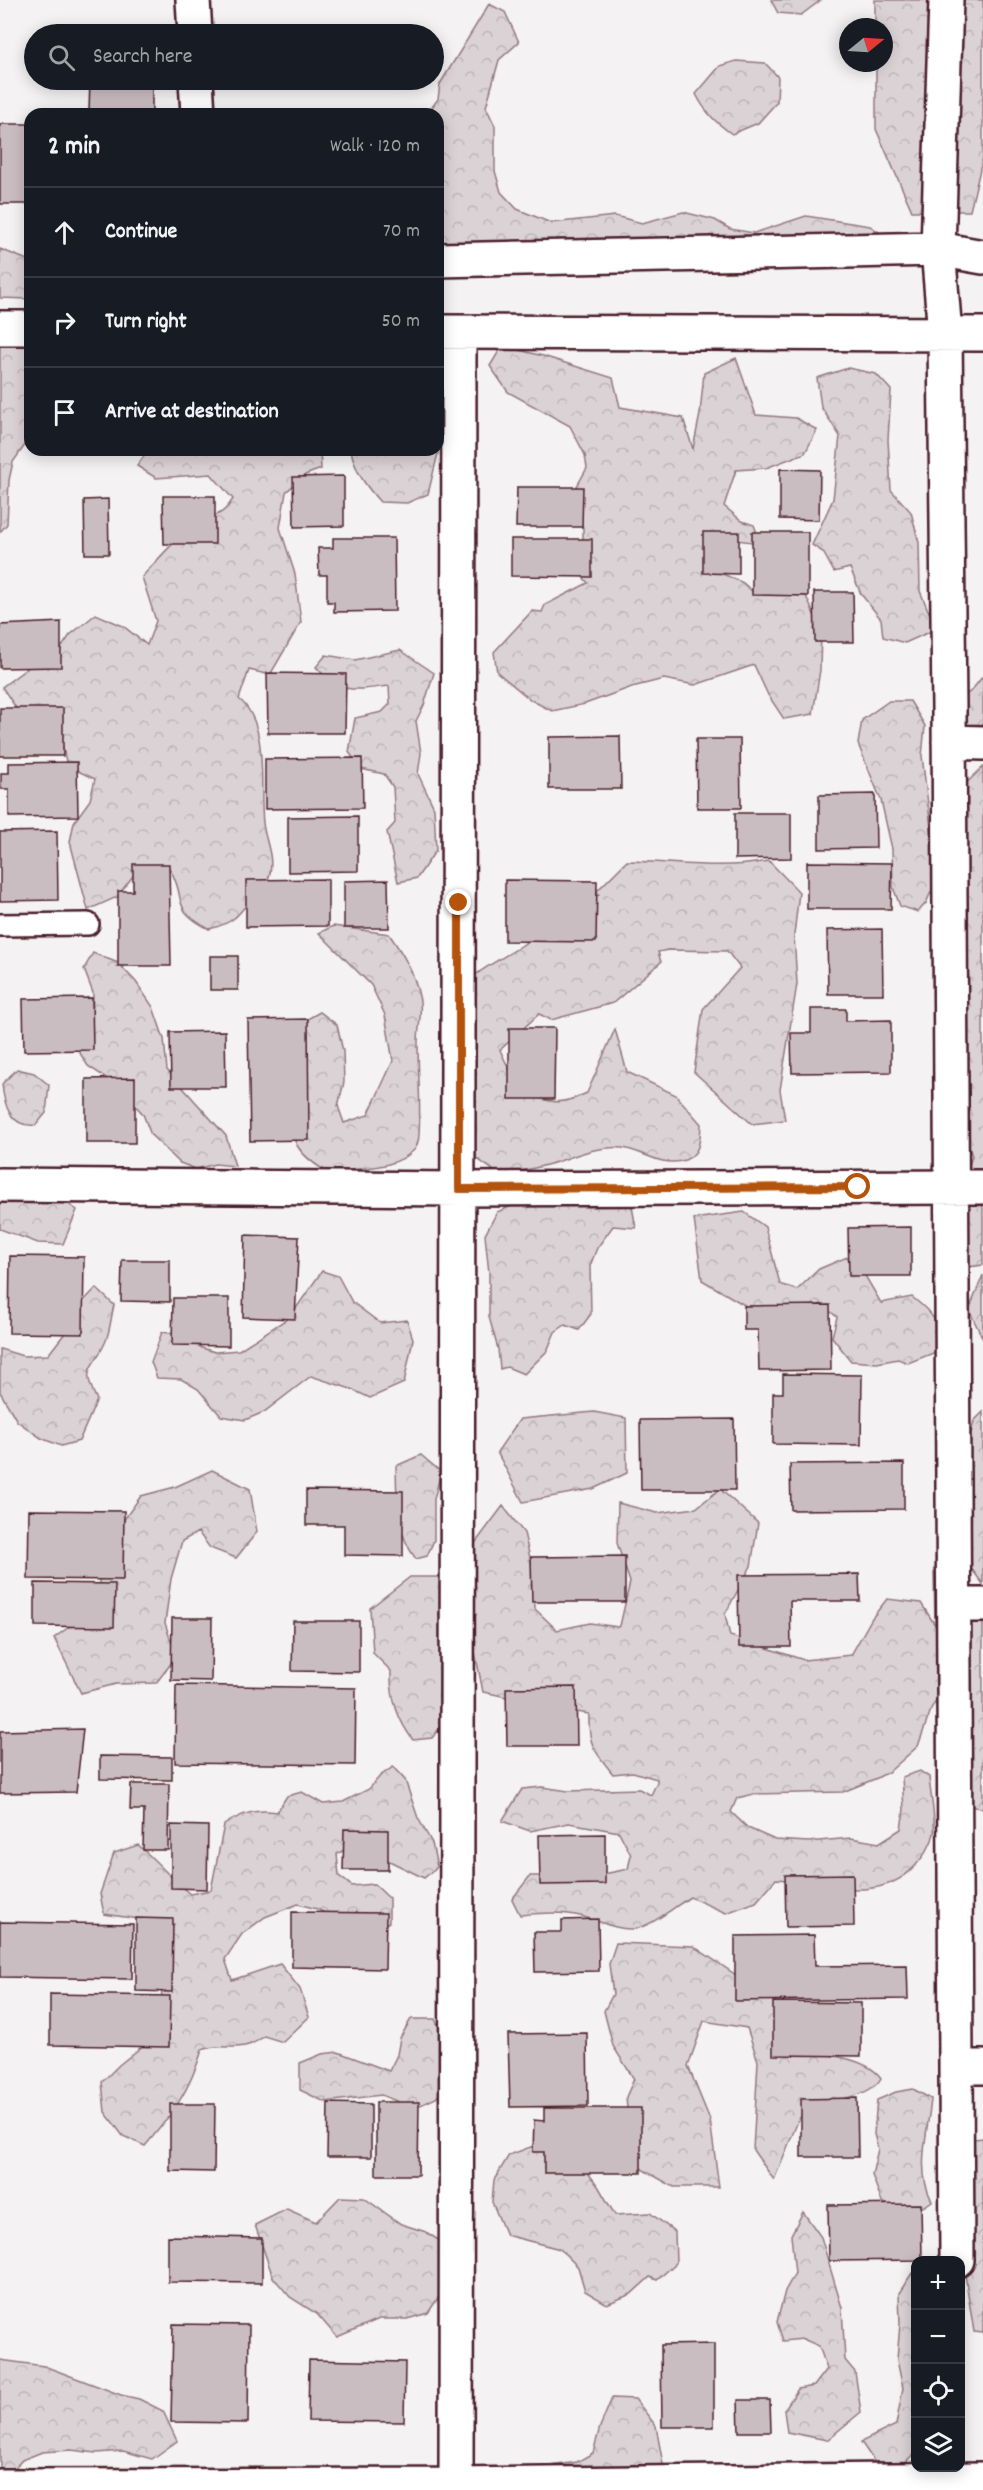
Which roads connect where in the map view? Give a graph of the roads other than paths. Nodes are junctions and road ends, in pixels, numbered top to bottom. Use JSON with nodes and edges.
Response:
{"nodes":[{"id":1,"x":193,"y":0,"type":"edge"},
{"id":2,"x":946,"y":0,"type":"edge"},
{"id":3,"x":194,"y":24,"type":"edge"},
{"id":4,"x":197,"y":90,"type":"edge"},
{"id":5,"x":198,"y":108,"type":"edge"},
{"id":6,"x":938,"y":249,"type":"junction"},
{"id":7,"x":983,"y":257,"type":"edge"},
{"id":8,"x":444,"y":260,"type":"edge"},
{"id":9,"x":0,"y":328,"type":"edge"},
{"id":10,"x":24,"y":328,"type":"edge"},
{"id":11,"x":449,"y":332,"type":"edge"},
{"id":12,"x":945,"y":334,"type":"junction"},
{"id":13,"x":983,"y":334,"type":"edge"},
{"id":14,"x":949,"y":742,"type":"junction"},
{"id":15,"x":983,"y":743,"type":"edge"},
{"id":16,"x":88,"y":924,"type":"dead end"},
{"id":17,"x":0,"y":925,"type":"edge"},
{"id":18,"x":0,"y":1185,"type":"edge"},
{"id":19,"x":967,"y":1187,"type":"edge"},
{"id":20,"x":459,"y":1189,"type":"junction"},
{"id":21,"x":968,"y":1605,"type":"edge"},
{"id":22,"x":969,"y":2067,"type":"edge"},
{"id":23,"x":957,"y":2256,"type":"edge"},
{"id":24,"x":964,"y":2479,"type":"edge"},
{"id":25,"x":0,"y":2486,"type":"edge"},
{"id":26,"x":456,"y":2487,"type":"edge"}],
"edges":[{"from":1,"to":3,"type":"street"},
{"from":2,"to":6,"type":"street"},
{"from":4,"to":5,"type":"street"},
{"from":6,"to":7,"type":"street"},
{"from":6,"to":8,"type":"street"},
{"from":6,"to":12,"type":"street"},
{"from":9,"to":10,"type":"street"},
{"from":11,"to":12,"type":"street"},
{"from":11,"to":20,"type":"street"},
{"from":12,"to":13,"type":"street"},
{"from":12,"to":14,"type":"street"},
{"from":14,"to":15,"type":"street"},
{"from":14,"to":19,"type":"street"},
{"from":16,"to":17,"type":"lane"},
{"from":18,"to":20,"type":"street"},
{"from":19,"to":20,"type":"street"},
{"from":19,"to":21,"type":"street"},
{"from":20,"to":26,"type":"street"},
{"from":21,"to":22,"type":"street"},
{"from":22,"to":23,"type":"street"},
{"from":24,"to":26,"type":"street"},
{"from":25,"to":26,"type":"street"}]}
